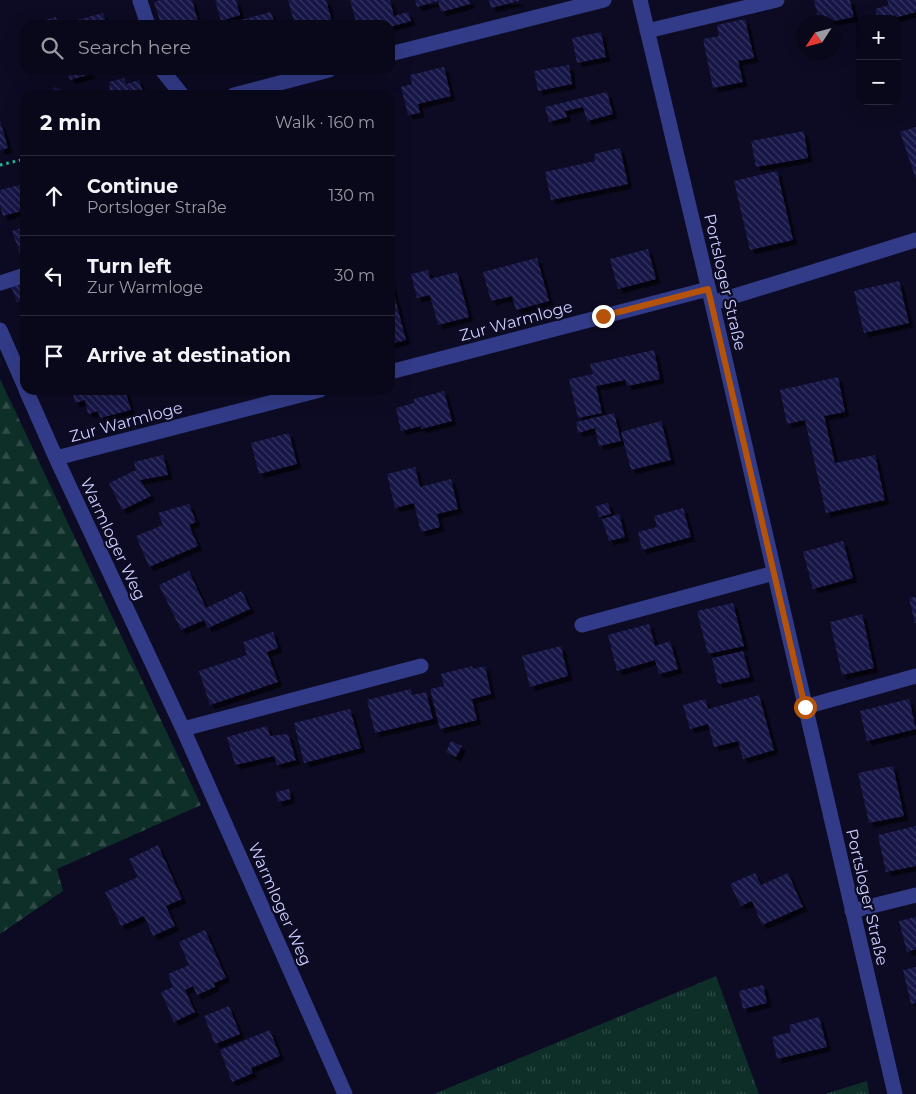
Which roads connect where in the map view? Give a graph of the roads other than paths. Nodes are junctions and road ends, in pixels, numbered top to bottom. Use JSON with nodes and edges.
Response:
{"nodes":[{"id":1,"x":604,"y":0,"type":"edge"},
{"id":2,"x":640,"y":0,"type":"edge"},
{"id":3,"x":777,"y":0,"type":"edge"},
{"id":4,"x":140,"y":1,"type":"edge"},
{"id":5,"x":146,"y":20,"type":"edge"},
{"id":6,"x":647,"y":31,"type":"junction"},
{"id":7,"x":395,"y":53,"type":"edge"},
{"id":8,"x":166,"y":75,"type":"edge"},
{"id":9,"x":310,"y":75,"type":"edge"},
{"id":10,"x":178,"y":90,"type":"edge"},
{"id":11,"x":253,"y":90,"type":"edge"},
{"id":12,"x":916,"y":240,"type":"edge"},
{"id":13,"x":20,"y":277,"type":"edge"},
{"id":14,"x":0,"y":283,"type":"edge"},
{"id":15,"x":710,"y":296,"type":"junction"},
{"id":16,"x":0,"y":330,"type":"edge"},
{"id":17,"x":395,"y":371,"type":"edge"},
{"id":18,"x":20,"y":375,"type":"edge"},
{"id":19,"x":29,"y":395,"type":"edge"},
{"id":20,"x":301,"y":395,"type":"edge"},
{"id":21,"x":56,"y":458,"type":"junction"},
{"id":22,"x":774,"y":572,"type":"junction"},
{"id":23,"x":582,"y":624,"type":"dead end"},
{"id":24,"x":421,"y":666,"type":"dead end"},
{"id":25,"x":916,"y":676,"type":"edge"},
{"id":26,"x":805,"y":707,"type":"junction"},
{"id":27,"x":183,"y":729,"type":"junction"},
{"id":28,"x":916,"y":895,"type":"edge"},
{"id":29,"x":852,"y":911,"type":"junction"},
{"id":30,"x":344,"y":1094,"type":"edge"},
{"id":31,"x":895,"y":1094,"type":"edge"}],
"edges":[{"from":1,"to":7,"type":"street"},
{"from":2,"to":6,"type":"street","name":"Portsloger Straße"},
{"from":3,"to":6,"type":"street"},
{"from":4,"to":5,"type":"street"},
{"from":6,"to":15,"type":"street","name":"Portsloger Straße"},
{"from":8,"to":10,"type":"street"},
{"from":9,"to":11,"type":"street"},
{"from":12,"to":15,"type":"street","name":"Zur Warmloge"},
{"from":13,"to":14,"type":"street"},
{"from":15,"to":17,"type":"street","name":"Zur Warmloge"},
{"from":15,"to":22,"type":"street","name":"Portsloger Straße"},
{"from":16,"to":18,"type":"street","name":"Warmloger Weg"},
{"from":19,"to":21,"type":"street","name":"Warmloger Weg"},
{"from":20,"to":21,"type":"street","name":"Zur Warmloge"},
{"from":21,"to":27,"type":"street","name":"Warmloger Weg"},
{"from":22,"to":23,"type":"street"},
{"from":22,"to":26,"type":"street","name":"Portsloger Straße"},
{"from":24,"to":27,"type":"street"},
{"from":25,"to":26,"type":"street"},
{"from":26,"to":29,"type":"street","name":"Portsloger Straße"},
{"from":27,"to":30,"type":"street","name":"Warmloger Weg"},
{"from":28,"to":29,"type":"street"},
{"from":29,"to":31,"type":"street","name":"Portsloger Straße"}]}
